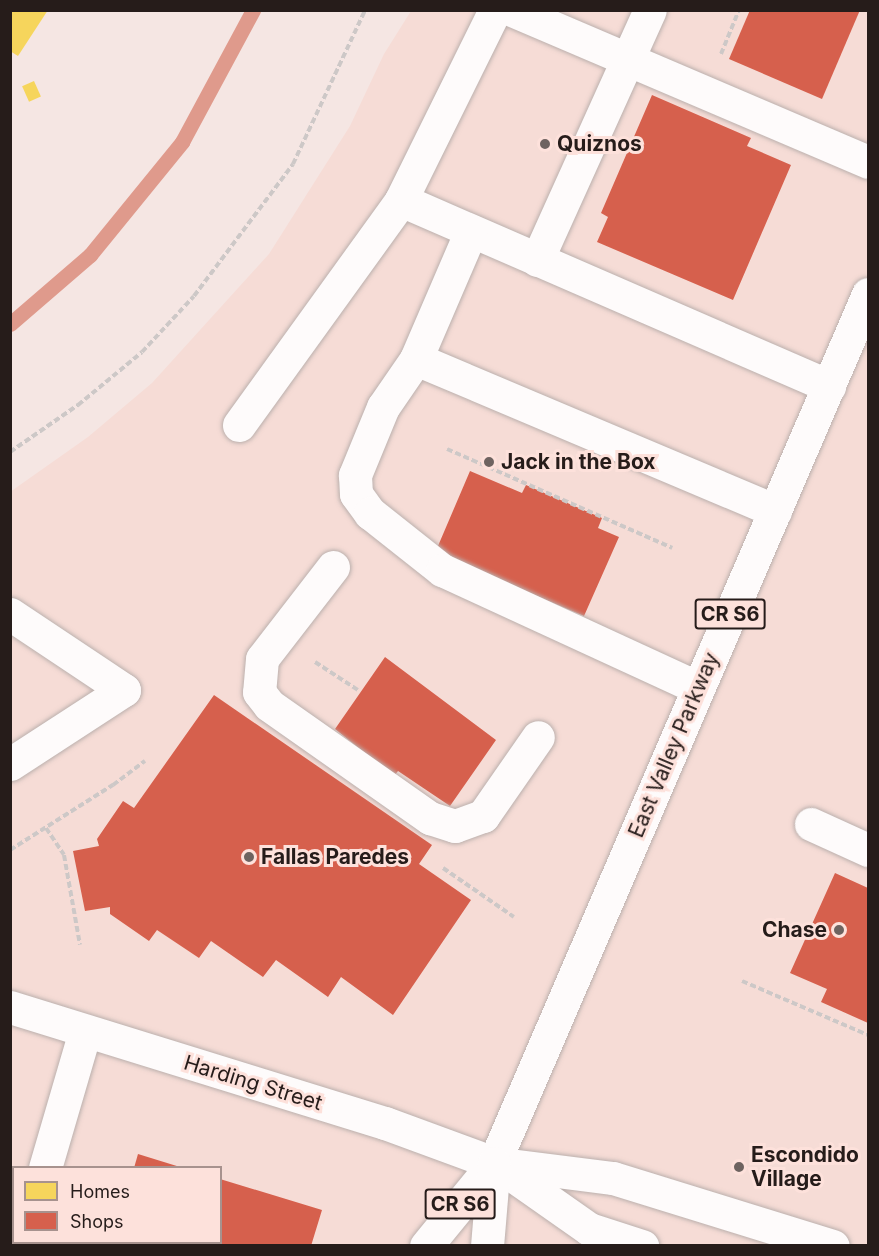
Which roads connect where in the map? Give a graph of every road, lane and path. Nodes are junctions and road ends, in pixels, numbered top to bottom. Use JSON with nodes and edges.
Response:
{"nodes":[{"id":1,"x":365,"y":10,"type":"edge"},
{"id":2,"x":495,"y":10,"type":"edge"},
{"id":3,"x":512,"y":10,"type":"edge"},
{"id":4,"x":650,"y":10,"type":"edge"},
{"id":5,"x":627,"y":60,"type":"junction"},
{"id":6,"x":868,"y":162,"type":"edge"},
{"id":7,"x":401,"y":200,"type":"junction"},
{"id":8,"x":471,"y":231,"type":"junction"},
{"id":9,"x":537,"y":260,"type":"junction"},
{"id":10,"x":868,"y":294,"type":"edge"},
{"id":11,"x":416,"y":358,"type":"junction"},
{"id":12,"x":829,"y":386,"type":"junction"},
{"id":13,"x":239,"y":425,"type":"dead end"},
{"id":14,"x":447,"y":449,"type":"dead end"},
{"id":15,"x":10,"y":452,"type":"edge"},
{"id":16,"x":775,"y":511,"type":"junction"},
{"id":17,"x":672,"y":548,"type":"dead end"},
{"id":18,"x":333,"y":567,"type":"dead end"},
{"id":19,"x":10,"y":614,"type":"edge"},
{"id":20,"x":277,"y":636,"type":"junction"},
{"id":21,"x":698,"y":688,"type":"junction"},
{"id":22,"x":358,"y":690,"type":"dead end"},
{"id":23,"x":538,"y":737,"type":"dead end"},
{"id":24,"x":145,"y":761,"type":"dead end"},
{"id":25,"x":10,"y":764,"type":"edge"},
{"id":26,"x":811,"y":824,"type":"dead end"},
{"id":27,"x":46,"y":828,"type":"junction"},
{"id":28,"x":10,"y":850,"type":"edge"},
{"id":29,"x":868,"y":850,"type":"edge"},
{"id":30,"x":438,"y":865,"type":"dead end"},
{"id":31,"x":514,"y":917,"type":"dead end"},
{"id":32,"x":80,"y":945,"type":"dead end"},
{"id":33,"x":742,"y":981,"type":"dead end"},
{"id":34,"x":10,"y":1008,"type":"edge"},
{"id":35,"x":85,"y":1031,"type":"junction"},
{"id":36,"x":868,"y":1035,"type":"edge"},
{"id":37,"x":494,"y":1162,"type":"junction"},
{"id":38,"x":45,"y":1166,"type":"edge"},
{"id":39,"x":426,"y":1245,"type":"edge"},
{"id":40,"x":487,"y":1245,"type":"edge"},
{"id":41,"x":642,"y":1245,"type":"edge"},
{"id":42,"x":833,"y":1245,"type":"edge"}],
"edges":[{"from":1,"to":15,"type":"path"},
{"from":2,"to":7,"type":"main road"},
{"from":3,"to":5,"type":"main road"},
{"from":4,"to":5,"type":"main road"},
{"from":5,"to":6,"type":"main road"},
{"from":5,"to":9,"type":"main road"},
{"from":7,"to":8,"type":"main road"},
{"from":7,"to":13,"type":"main road"},
{"from":8,"to":9,"type":"main road"},
{"from":8,"to":11,"type":"main road"},
{"from":9,"to":12,"type":"main road"},
{"from":10,"to":12,"type":"main road","name":"East Valley Parkway","number":"CR S6"},
{"from":11,"to":16,"type":"main road"},
{"from":11,"to":21,"type":"main road"},
{"from":12,"to":16,"type":"main road","name":"East Valley Parkway","number":"CR S6"},
{"from":14,"to":17,"type":"path"},
{"from":16,"to":21,"type":"main road","name":"East Valley Parkway","number":"CR S6"},
{"from":18,"to":20,"type":"main road"},
{"from":19,"to":25,"type":"main road"},
{"from":20,"to":22,"type":"path"},
{"from":20,"to":23,"type":"main road"},
{"from":21,"to":37,"type":"main road","name":"East Valley Parkway","number":"CR S6"},
{"from":24,"to":27,"type":"path"},
{"from":26,"to":29,"type":"main road"},
{"from":27,"to":28,"type":"path"},
{"from":27,"to":32,"type":"path"},
{"from":30,"to":31,"type":"path"},
{"from":33,"to":36,"type":"path"},
{"from":34,"to":35,"type":"main road","name":"Harding Street"},
{"from":35,"to":37,"type":"main road","name":"Harding Street"},
{"from":35,"to":38,"type":"main road"},
{"from":37,"to":39,"type":"main road","name":"East Valley Parkway","number":"CR S6"},
{"from":37,"to":40,"type":"main road","name":"East Valley Parkway","number":"CR S6"},
{"from":37,"to":41,"type":"main road"},
{"from":37,"to":42,"type":"main road"}]}
